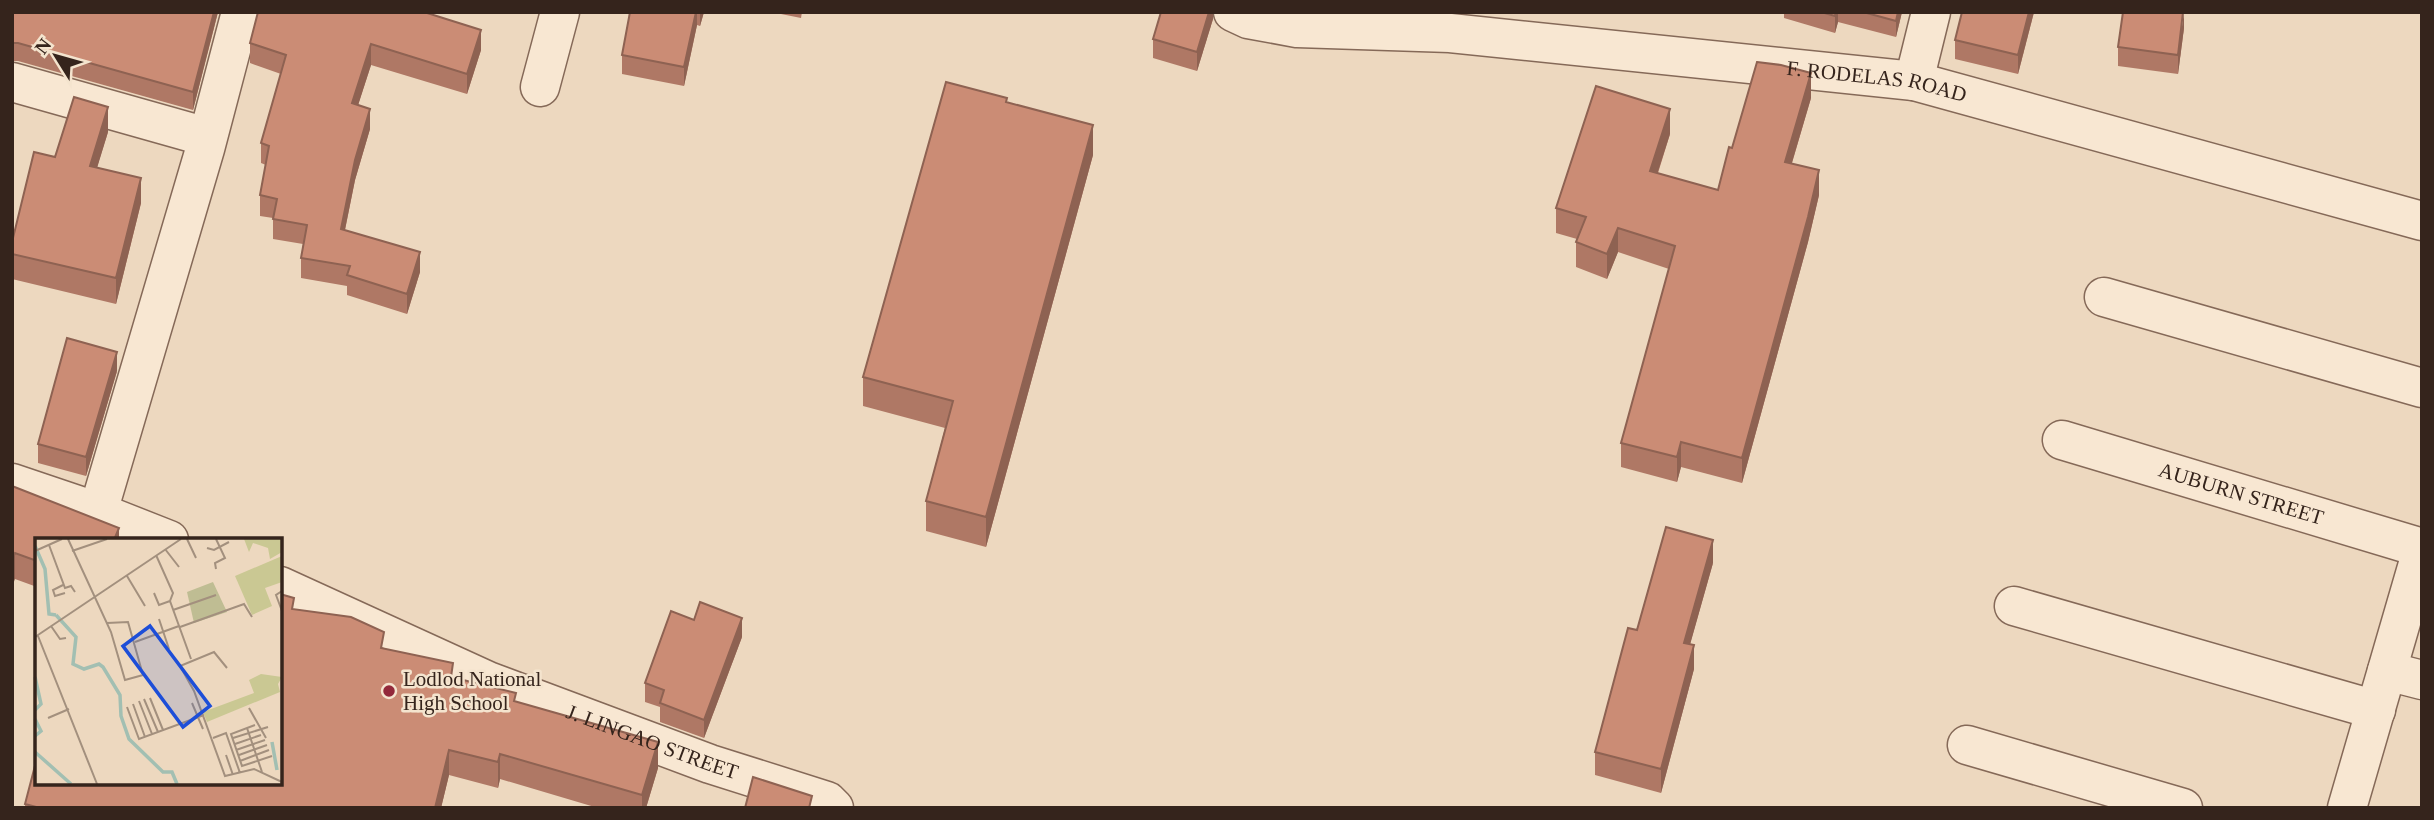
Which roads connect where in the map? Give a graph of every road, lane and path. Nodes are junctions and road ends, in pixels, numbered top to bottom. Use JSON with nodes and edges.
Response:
{"nodes":[{"id":1,"x":241,"y":12,"type":"edge"},
{"id":2,"x":560,"y":12,"type":"edge"},
{"id":3,"x":1233,"y":12,"type":"edge"},
{"id":4,"x":1931,"y":12,"type":"edge"},
{"id":5,"x":1914,"y":81,"type":"junction"},
{"id":6,"x":12,"y":82,"type":"edge"},
{"id":7,"x":540,"y":87,"type":"dead end"},
{"id":8,"x":207,"y":137,"type":"junction"},
{"id":9,"x":2422,"y":221,"type":"edge"},
{"id":10,"x":2104,"y":297,"type":"dead end"},
{"id":11,"x":2422,"y":388,"type":"edge"},
{"id":12,"x":2062,"y":440,"type":"dead end"},
{"id":13,"x":12,"y":483,"type":"edge"},
{"id":14,"x":98,"y":512,"type":"junction"},
{"id":15,"x":164,"y":538,"type":"edge"},
{"id":16,"x":2422,"y":549,"type":"edge"},
{"id":17,"x":282,"y":587,"type":"edge"},
{"id":18,"x":2014,"y":606,"type":"dead end"},
{"id":19,"x":2404,"y":675,"type":"edge"},
{"id":20,"x":2376,"y":710,"type":"junction"},
{"id":21,"x":1967,"y":744,"type":"dead end"},
{"id":22,"x":2357,"y":805,"type":"edge"},
{"id":23,"x":834,"y":808,"type":"edge"},
{"id":24,"x":2183,"y":808,"type":"edge"}],
"edges":[{"from":1,"to":8,"type":"street"},
{"from":2,"to":7,"type":"street"},
{"from":3,"to":5,"type":"street","name":"F. RODELAS ROAD"},
{"from":4,"to":5,"type":"street"},
{"from":5,"to":9,"type":"street","name":"F. RODELAS ROAD"},
{"from":6,"to":8,"type":"street"},
{"from":8,"to":14,"type":"street"},
{"from":10,"to":11,"type":"street"},
{"from":12,"to":16,"type":"street","name":"AUBURN STREET"},
{"from":13,"to":14,"type":"street"},
{"from":14,"to":15,"type":"street"},
{"from":16,"to":19,"type":"street"},
{"from":17,"to":23,"type":"street","name":"J. LINGAO STREET"},
{"from":18,"to":20,"type":"street"},
{"from":19,"to":20,"type":"street"},
{"from":20,"to":22,"type":"street"},
{"from":21,"to":24,"type":"street"}]}
